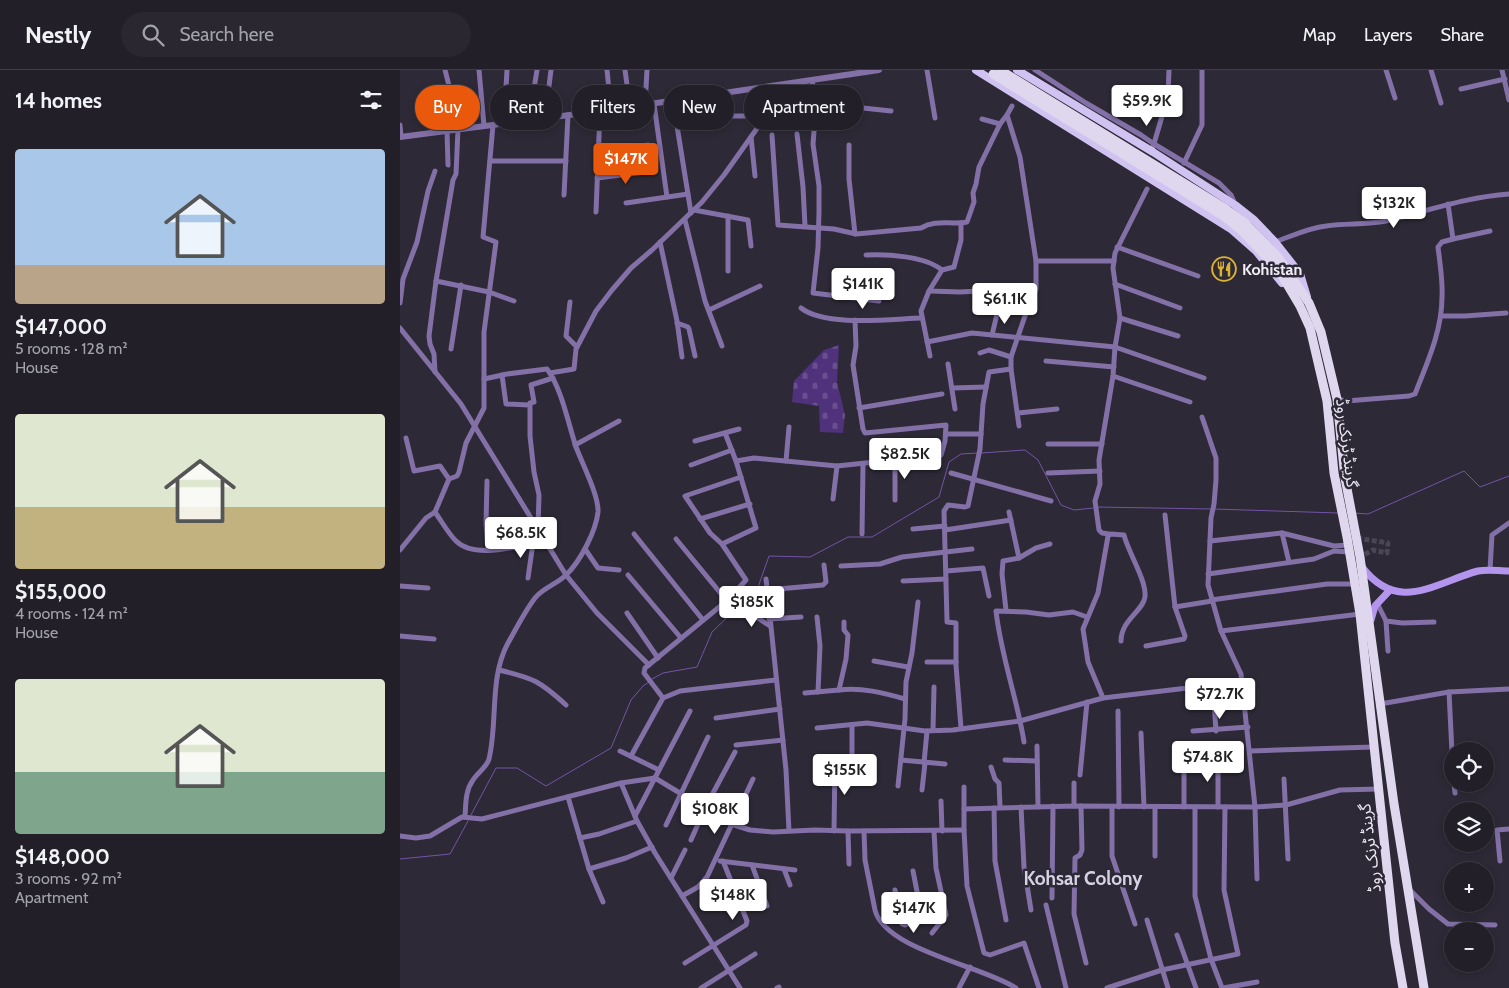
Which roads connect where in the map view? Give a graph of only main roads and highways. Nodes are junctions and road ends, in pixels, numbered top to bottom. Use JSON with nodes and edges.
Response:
{"nodes":[{"id":1,"x":976,"y":70,"type":"edge"},
{"id":2,"x":1017,"y":70,"type":"edge"},
{"id":3,"x":990,"y":72,"type":"edge"},
{"id":4,"x":1309,"y":303,"type":"junction"},
{"id":5,"x":1332,"y":400,"type":"junction"},
{"id":6,"x":1350,"y":542,"type":"junction"},
{"id":7,"x":1361,"y":567,"type":"junction"},
{"id":8,"x":1509,"y":571,"type":"edge"},
{"id":9,"x":1390,"y":590,"type":"junction"},
{"id":10,"x":1370,"y":626,"type":"junction"},
{"id":11,"x":1373,"y":749,"type":"junction"},
{"id":12,"x":1386,"y":749,"type":"junction"},
{"id":13,"x":1403,"y":988,"type":"edge"},
{"id":14,"x":1424,"y":988,"type":"edge"}],
"edges":[{"from":1,"to":3,"type":"main road"},
{"from":2,"to":4,"type":"main road","name":"گرینڈ ٹرنک روڈ"},
{"from":3,"to":4,"type":"highway"},
{"from":3,"to":5,"type":"highway","name":"گرینڈ ٹرنک روڈ"},
{"from":4,"to":5,"type":"highway","name":"گرینڈ ٹرنک روڈ"},
{"from":5,"to":6,"type":"highway","name":"گرینڈ ٹرنک روڈ"},
{"from":5,"to":6,"type":"highway","name":"گرینڈ ٹرنک روڈ"},
{"from":6,"to":7,"type":"highway","name":"گرینڈ ٹرنک روڈ"},
{"from":6,"to":11,"type":"highway","name":"گرینڈ ٹرنک روڈ"},
{"from":7,"to":9,"type":"main road"},
{"from":7,"to":10,"type":"highway","name":"گرینڈ ٹرنک روڈ"},
{"from":8,"to":9,"type":"main road"},
{"from":9,"to":10,"type":"main road"},
{"from":10,"to":12,"type":"highway","name":"گرینڈ ٹرنک روڈ"},
{"from":11,"to":12,"type":"highway"},
{"from":11,"to":13,"type":"highway","name":"گرینڈ ٹرنک روڈ"},
{"from":12,"to":14,"type":"highway","name":"گرینڈ ٹرنک روڈ"}]}
